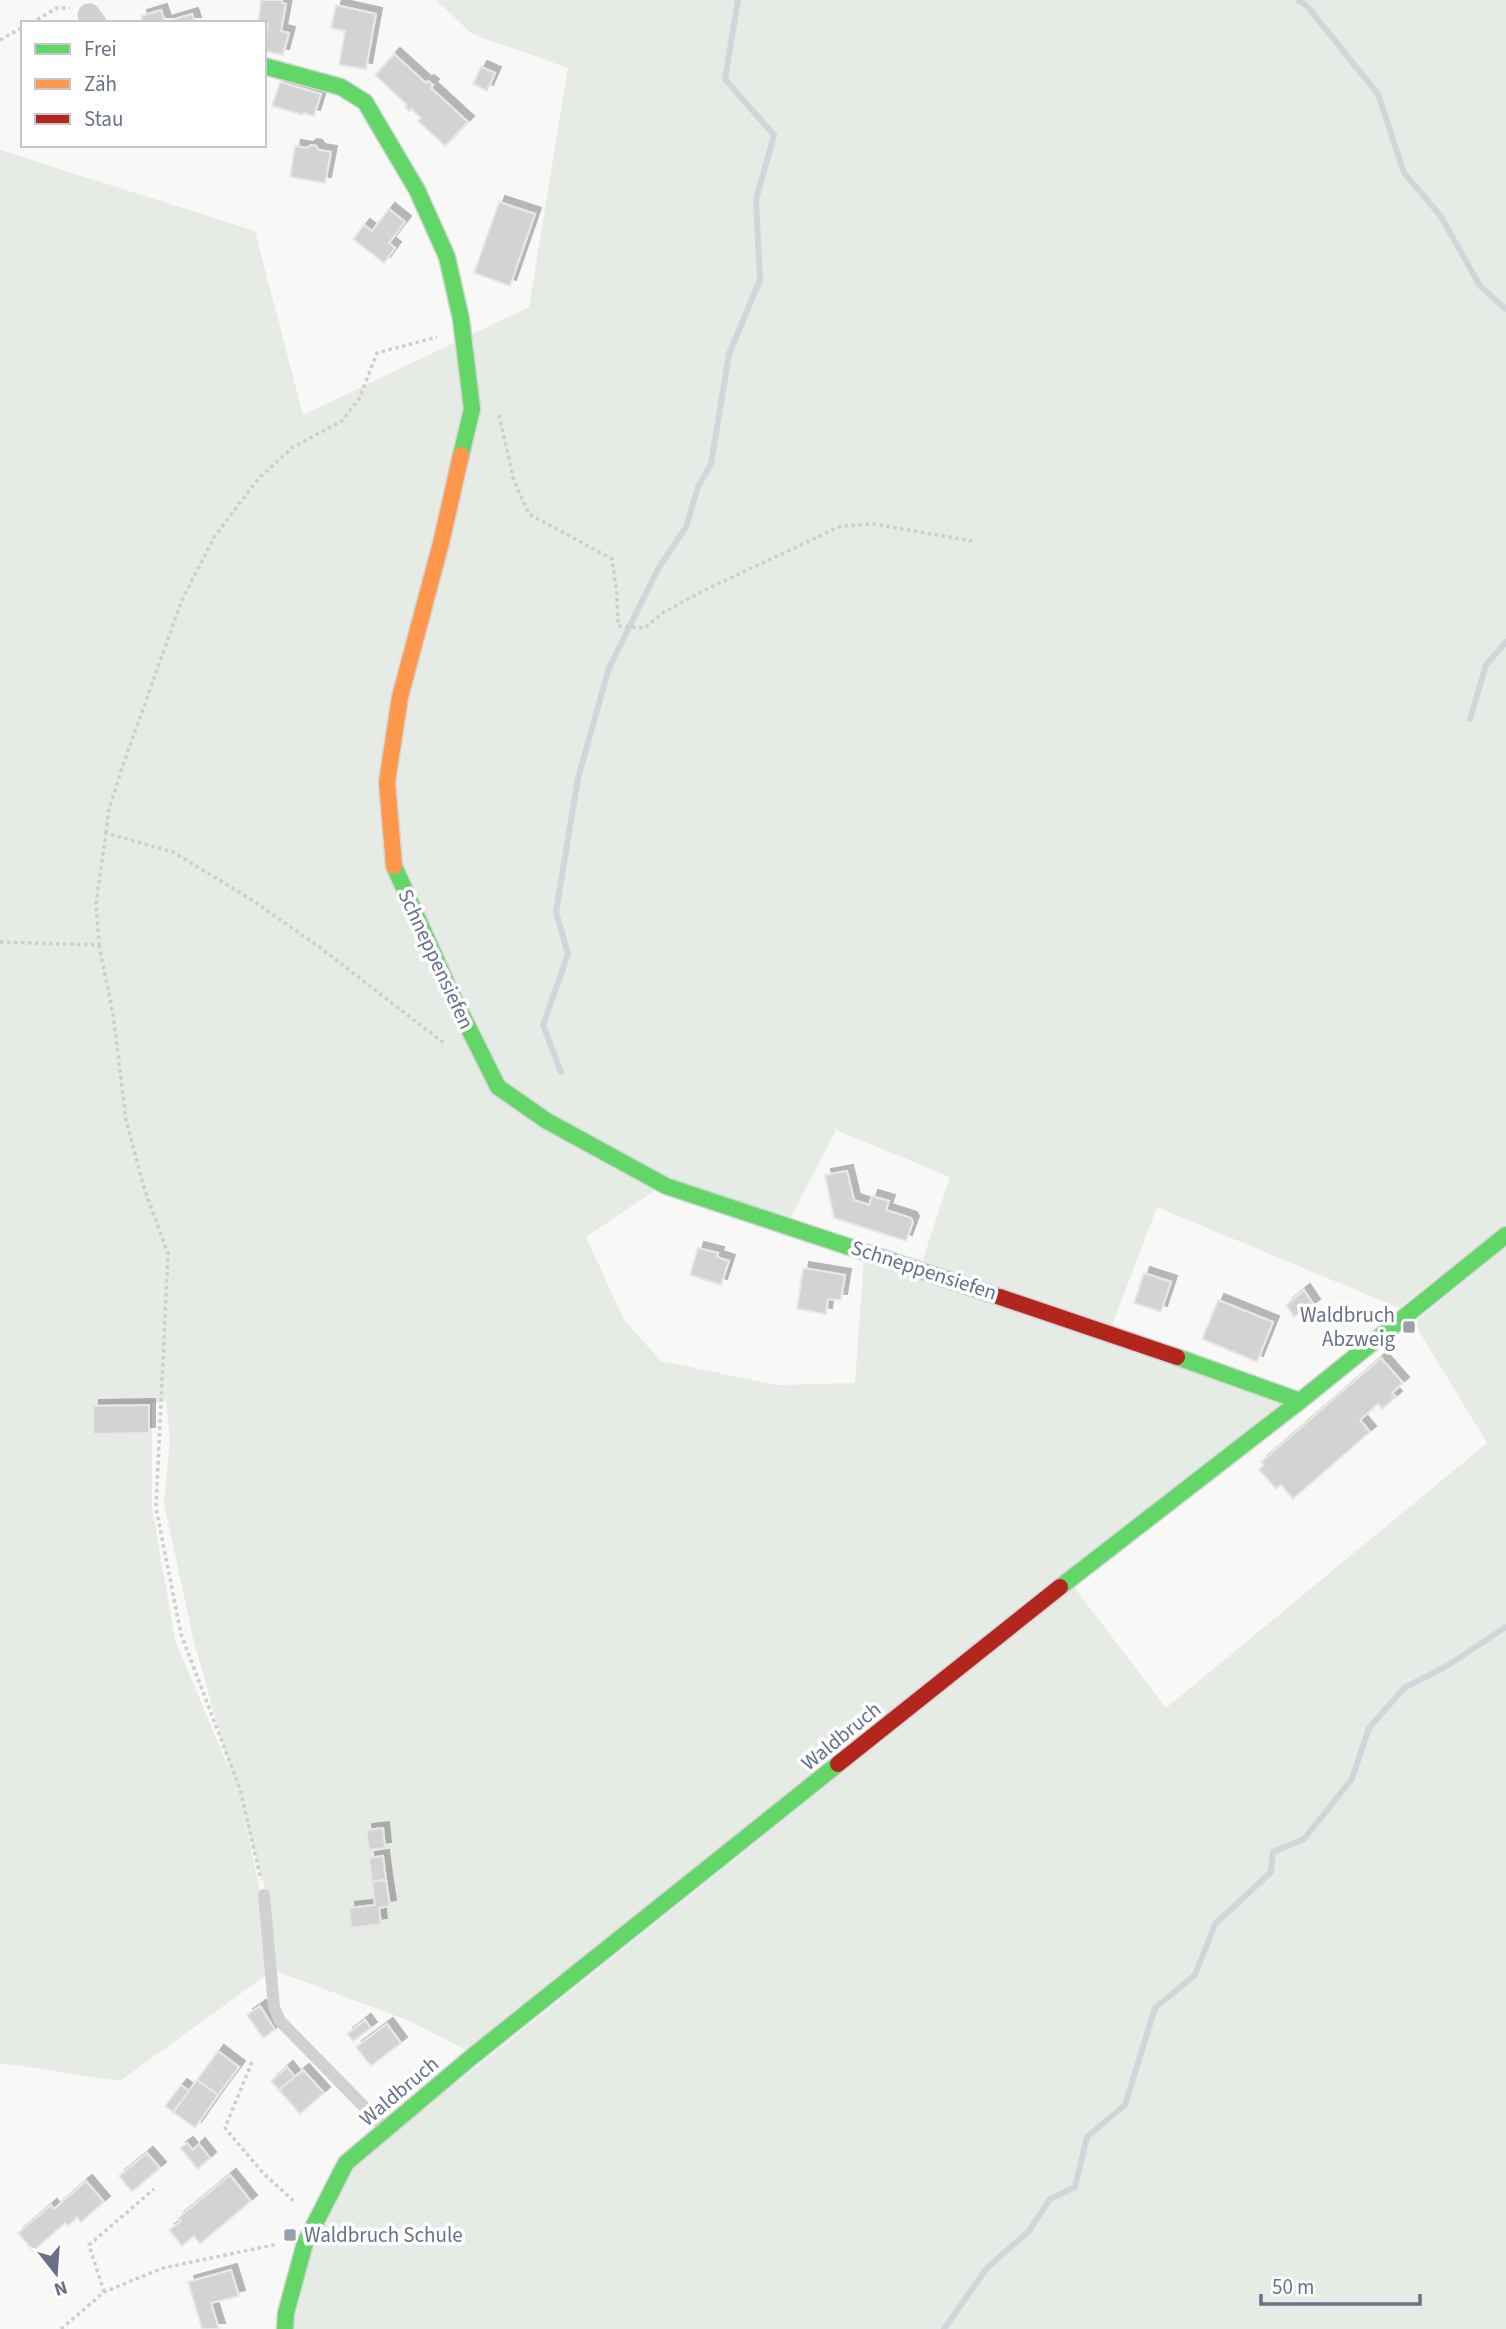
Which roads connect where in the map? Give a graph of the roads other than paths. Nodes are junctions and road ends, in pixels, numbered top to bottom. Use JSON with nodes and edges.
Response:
{"nodes":[{"id":1,"x":266,"y":67,"type":"edge"},
{"id":2,"x":1506,"y":1235,"type":"edge"},
{"id":3,"x":1300,"y":1401,"type":"junction"},
{"id":4,"x":264,"y":1895,"type":"road end"},
{"id":5,"x":386,"y":2129,"type":"junction"},
{"id":6,"x":285,"y":2329,"type":"edge"}],
"edges":[{"from":1,"to":3,"type":"street","name":"Schneppensiefen"},
{"from":2,"to":3,"type":"street","name":"Waldbruch"},
{"from":3,"to":5,"type":"street","name":"Waldbruch"},
{"from":4,"to":5,"type":"lane"},
{"from":5,"to":6,"type":"street","name":"Waldbruch"}]}
